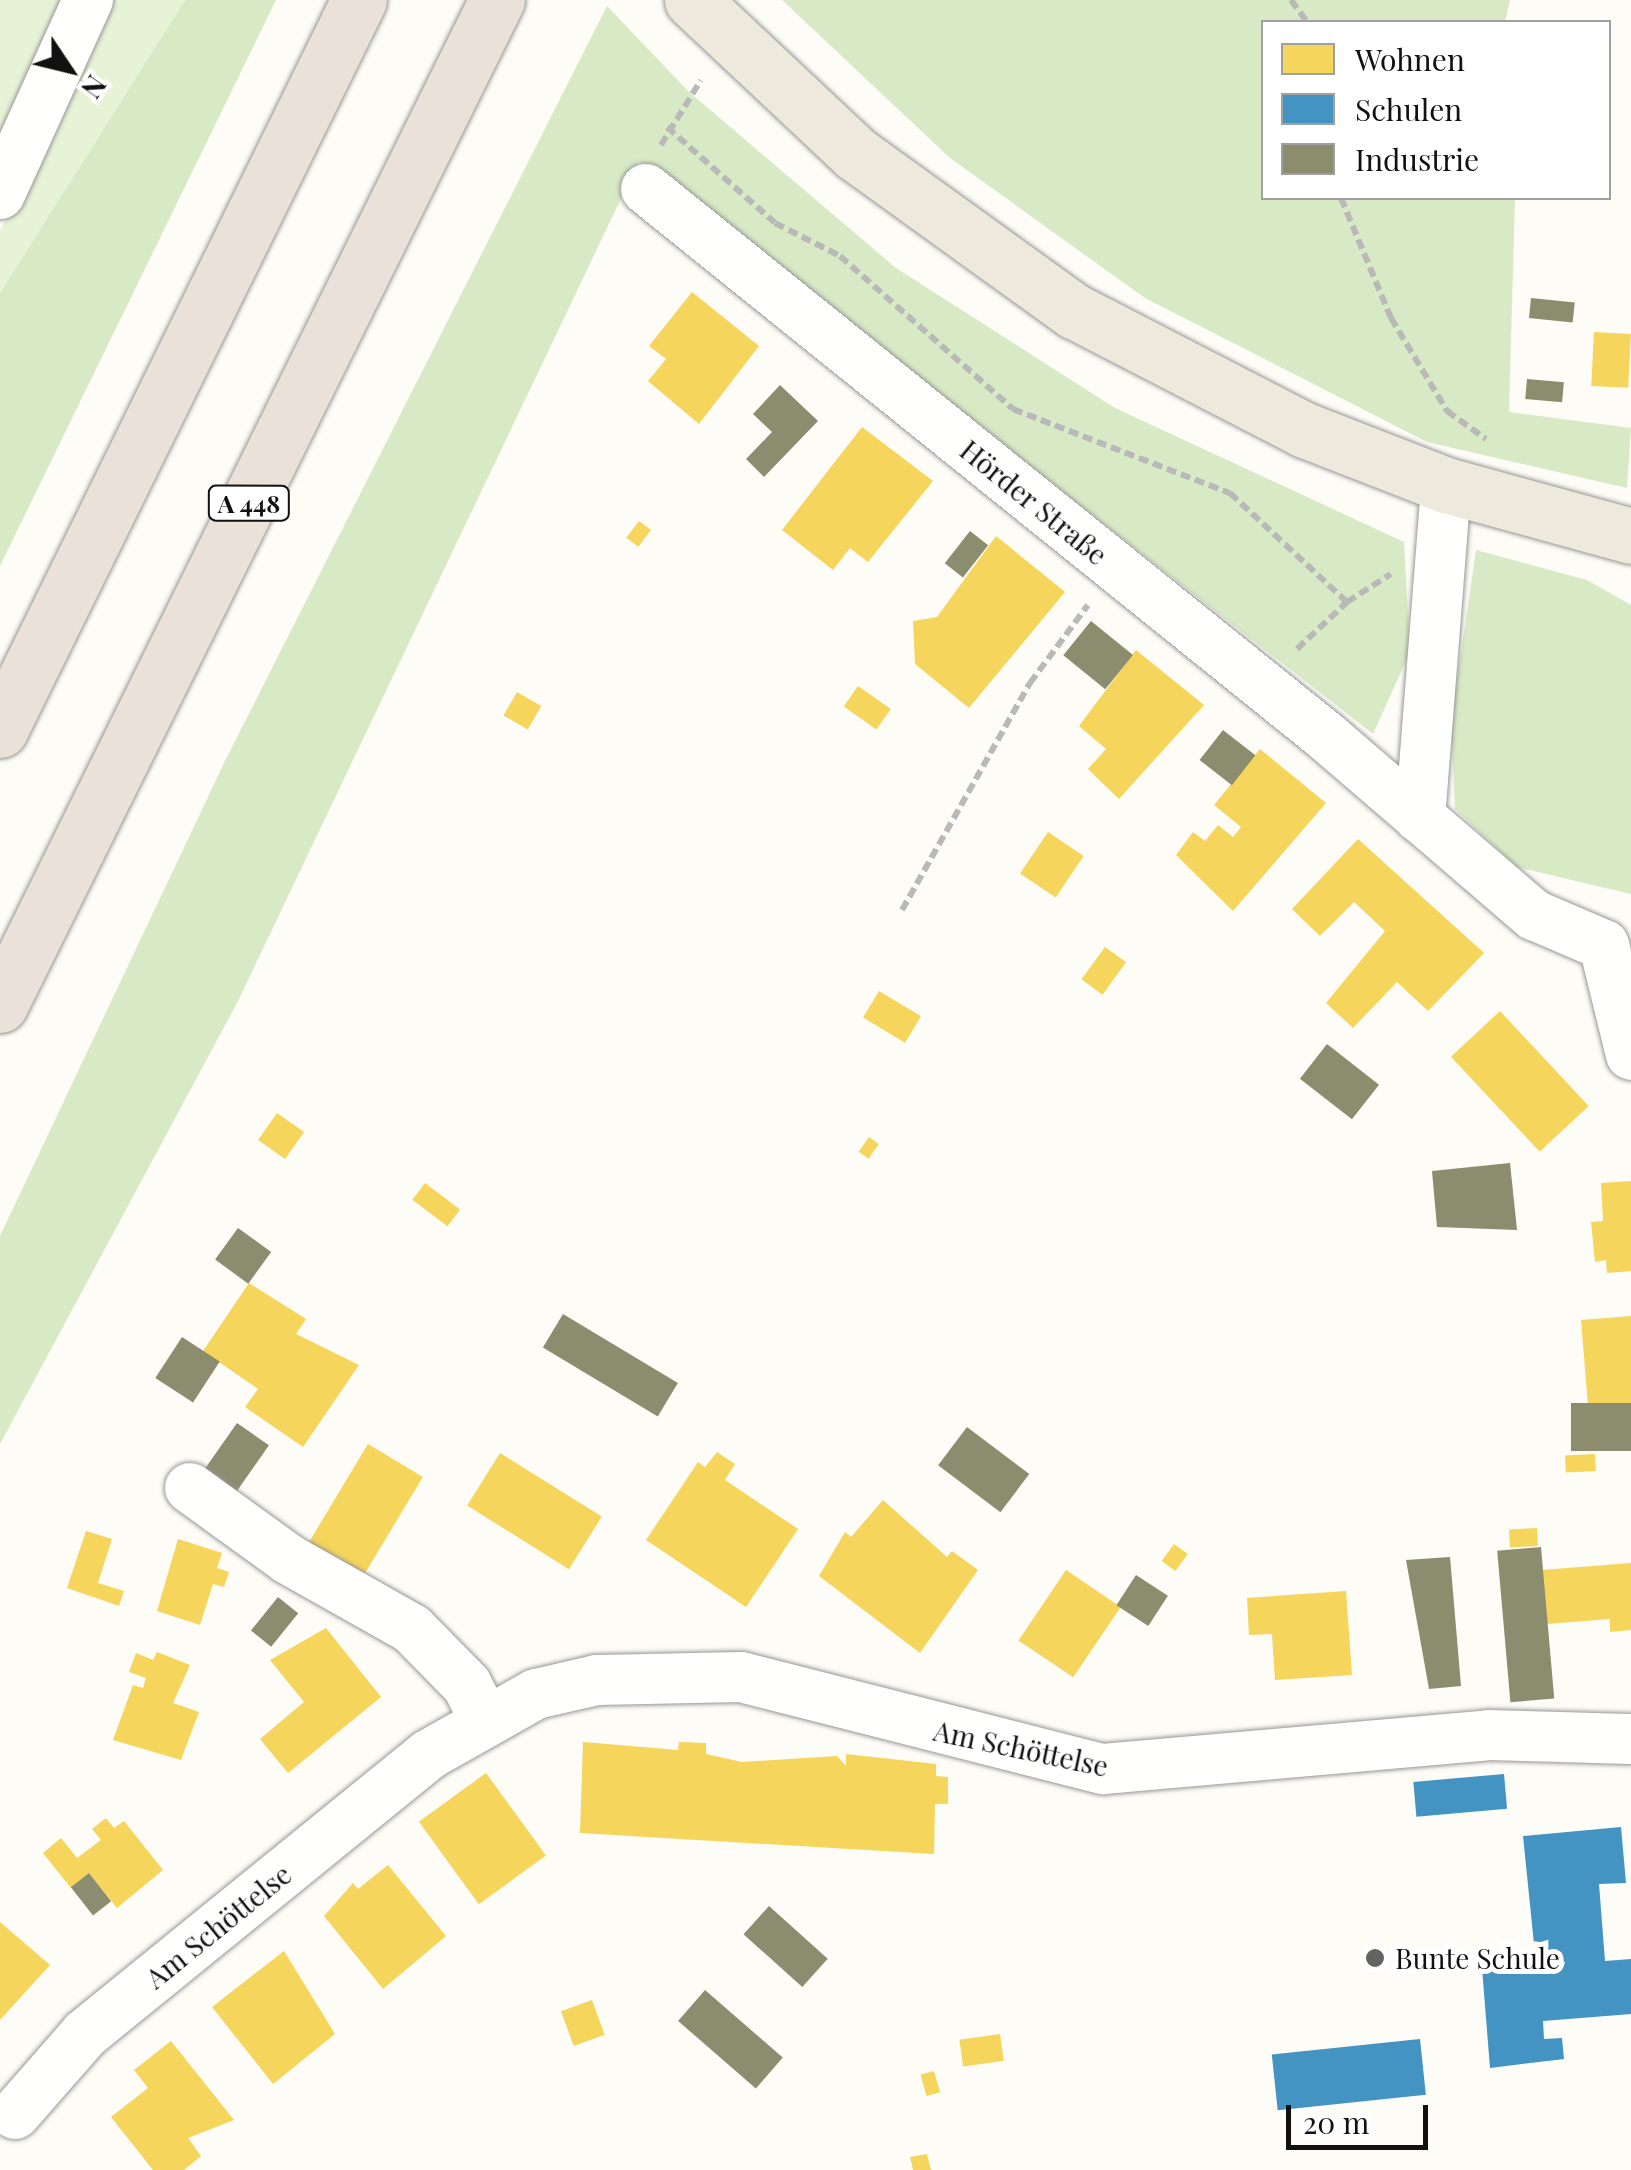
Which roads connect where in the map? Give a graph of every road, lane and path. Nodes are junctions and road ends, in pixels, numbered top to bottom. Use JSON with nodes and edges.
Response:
{"nodes":[{"id":1,"x":88,"y":0,"type":"edge"},
{"id":2,"x":358,"y":0,"type":"edge"},
{"id":3,"x":496,"y":0,"type":"edge"},
{"id":4,"x":1291,"y":0,"type":"edge"},
{"id":5,"x":697,"y":6,"type":"edge"},
{"id":6,"x":1306,"y":20,"type":"edge"},
{"id":7,"x":686,"y":101,"type":"dead end"},
{"id":8,"x":646,"y":189,"type":"dead end"},
{"id":9,"x":0,"y":194,"type":"edge"},
{"id":10,"x":1341,"y":200,"type":"edge"},
{"id":11,"x":1494,"y":443,"type":"dead end"},
{"id":12,"x":1446,"y":485,"type":"junction"},
{"id":13,"x":1631,"y":536,"type":"edge"},
{"id":14,"x":1440,"y":544,"type":"junction"},
{"id":15,"x":1118,"y":569,"type":"junction"},
{"id":16,"x":1347,"y":602,"type":"junction"},
{"id":17,"x":1260,"y":683,"type":"junction"},
{"id":18,"x":0,"y":730,"type":"edge"},
{"id":19,"x":1420,"y":818,"type":"junction"},
{"id":20,"x":902,"y":910,"type":"dead end"},
{"id":21,"x":0,"y":1005,"type":"edge"},
{"id":22,"x":1631,"y":1055,"type":"edge"},
{"id":23,"x":190,"y":1488,"type":"dead end"},
{"id":24,"x":484,"y":1719,"type":"junction"},
{"id":25,"x":1631,"y":1740,"type":"edge"},
{"id":26,"x":15,"y":2114,"type":"dead end"}],
"edges":[{"from":1,"to":9,"type":"street"},
{"from":2,"to":18,"type":"highway"},
{"from":3,"to":21,"type":"highway","number":"A 448"},
{"from":4,"to":6,"type":"path"},
{"from":5,"to":12,"type":"main road"},
{"from":7,"to":16,"type":"path"},
{"from":8,"to":15,"type":"street","name":"Hörder Straße"},
{"from":10,"to":11,"type":"path"},
{"from":12,"to":13,"type":"main road"},
{"from":12,"to":14,"type":"street"},
{"from":14,"to":16,"type":"path"},
{"from":14,"to":19,"type":"street"},
{"from":15,"to":17,"type":"street","name":"Hörder Straße"},
{"from":15,"to":20,"type":"path"},
{"from":16,"to":17,"type":"path"},
{"from":17,"to":19,"type":"street","name":"Hörder Straße"},
{"from":19,"to":22,"type":"street","name":"Hörder Straße"},
{"from":23,"to":24,"type":"street"},
{"from":24,"to":25,"type":"street","name":"Am Schöttelse"},
{"from":24,"to":26,"type":"street","name":"Am Schöttelse"}]}
